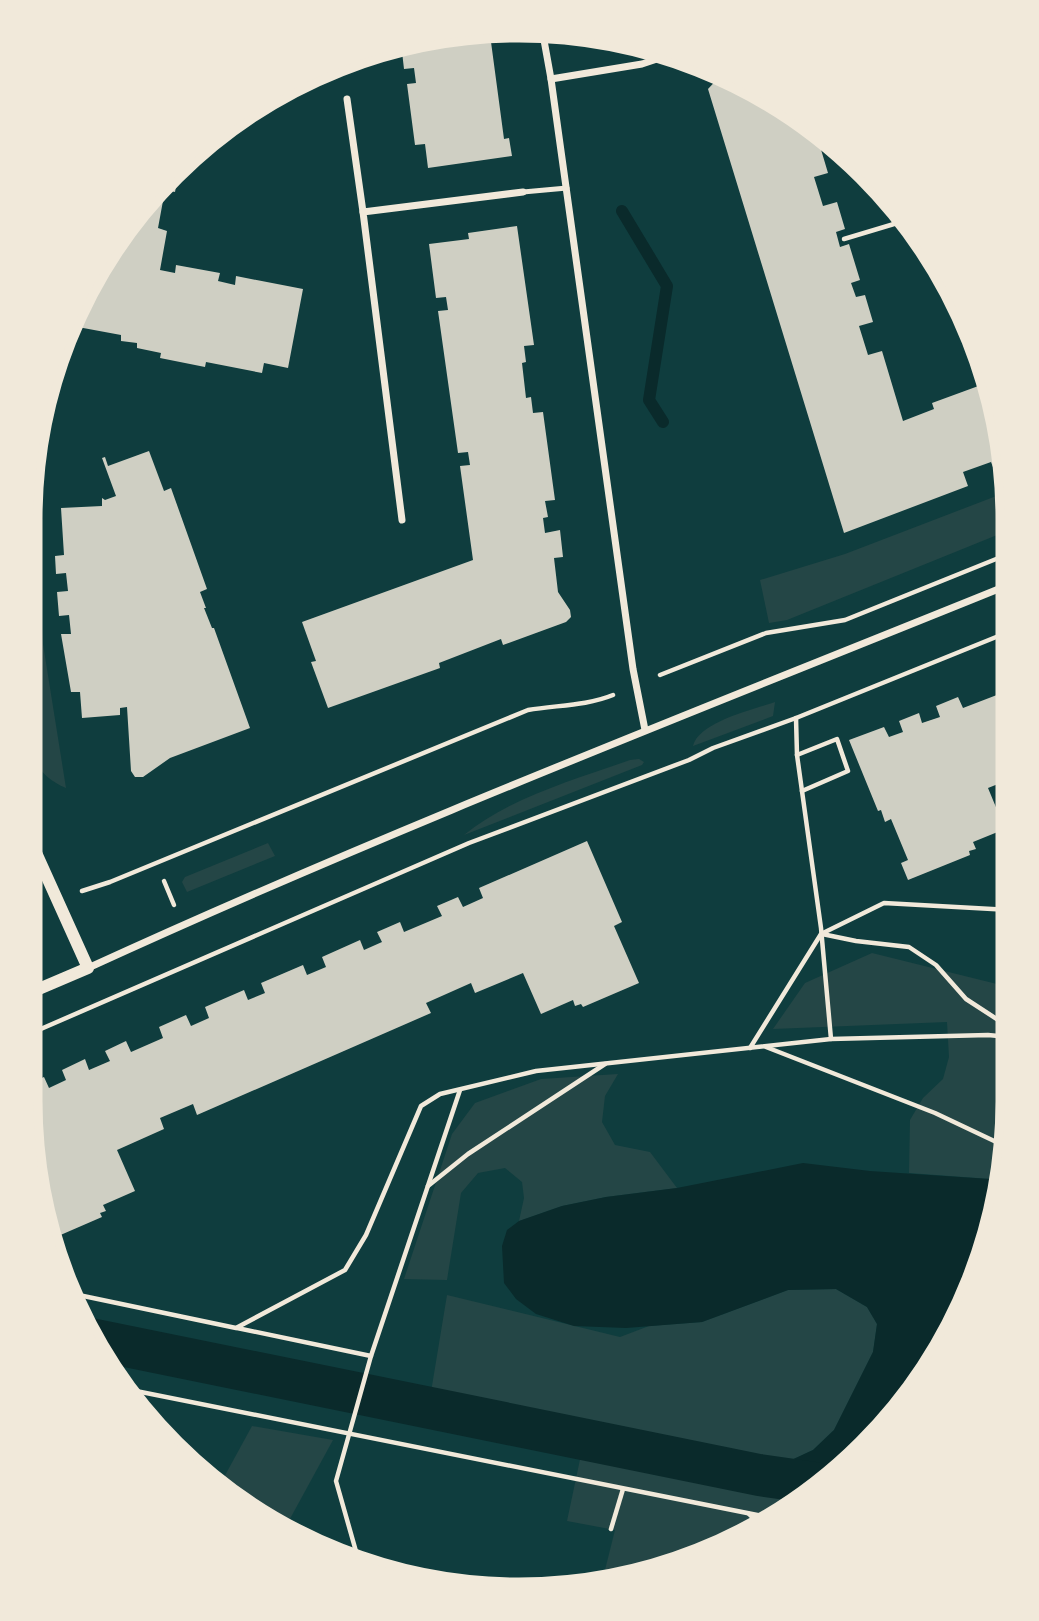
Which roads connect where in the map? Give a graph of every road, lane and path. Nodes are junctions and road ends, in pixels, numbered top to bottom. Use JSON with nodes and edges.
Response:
{"nodes":[{"id":1,"x":544,"y":40,"type":"edge"},
{"id":2,"x":656,"y":59,"type":"edge"},
{"id":3,"x":551,"y":79,"type":"junction"},
{"id":4,"x":346,"y":99,"type":"dead end"},
{"id":5,"x":567,"y":188,"type":"junction"},
{"id":6,"x":523,"y":192,"type":"joint"},
{"id":7,"x":363,"y":212,"type":"junction"},
{"id":8,"x":894,"y":218,"type":"edge"},
{"id":9,"x":844,"y":239,"type":"dead end"},
{"id":10,"x":402,"y":520,"type":"dead end"},
{"id":11,"x":1000,"y":557,"type":"edge"},
{"id":12,"x":1000,"y":588,"type":"edge"},
{"id":13,"x":1000,"y":635,"type":"edge"},
{"id":14,"x":636,"y":685,"type":"junction"},
{"id":15,"x":796,"y":718,"type":"junction"},
{"id":16,"x":645,"y":730,"type":"junction"},
{"id":17,"x":797,"y":755,"type":"junction"},
{"id":18,"x":802,"y":791,"type":"junction"},
{"id":19,"x":38,"y":856,"type":"edge"},
{"id":20,"x":58,"y":899,"type":"junction"},
{"id":21,"x":1000,"y":909,"type":"edge"},
{"id":22,"x":821,"y":934,"type":"junction"},
{"id":23,"x":88,"y":968,"type":"junction"},
{"id":24,"x":38,"y":989,"type":"edge"},
{"id":25,"x":1000,"y":1021,"type":"edge"},
{"id":26,"x":38,"y":1030,"type":"edge"},
{"id":27,"x":1000,"y":1036,"type":"edge"},
{"id":28,"x":831,"y":1039,"type":"junction"},
{"id":29,"x":765,"y":1047,"type":"junction"},
{"id":30,"x":750,"y":1048,"type":"junction"},
{"id":31,"x":607,"y":1063,"type":"junction"},
{"id":32,"x":460,"y":1090,"type":"junction"},
{"id":33,"x":998,"y":1143,"type":"edge"},
{"id":34,"x":427,"y":1186,"type":"junction"},
{"id":35,"x":79,"y":1295,"type":"edge"},
{"id":36,"x":236,"y":1328,"type":"junction"},
{"id":37,"x":371,"y":1356,"type":"junction"},
{"id":38,"x":136,"y":1391,"type":"edge"},
{"id":39,"x":351,"y":1433,"type":"junction"},
{"id":40,"x":623,"y":1489,"type":"junction"},
{"id":41,"x":748,"y":1513,"type":"junction"},
{"id":42,"x":763,"y":1516,"type":"edge"},
{"id":43,"x":755,"y":1520,"type":"edge"},
{"id":44,"x":611,"y":1529,"type":"dead end"},
{"id":45,"x":357,"y":1554,"type":"edge"}],
"edges":[{"from":1,"to":3,"type":"street"},
{"from":2,"to":3,"type":"street"},
{"from":3,"to":5,"type":"street"},
{"from":4,"to":7,"type":"street"},
{"from":5,"to":6,"type":"lane"},
{"from":5,"to":14,"type":"street"},
{"from":6,"to":7,"type":"street"},
{"from":7,"to":10,"type":"street"},
{"from":8,"to":9,"type":"path"},
{"from":11,"to":14,"type":"path"},
{"from":12,"to":16,"type":"street"},
{"from":13,"to":15,"type":"path"},
{"from":14,"to":16,"type":"street"},
{"from":14,"to":20,"type":"path"},
{"from":15,"to":17,"type":"path"},
{"from":15,"to":26,"type":"path"},
{"from":16,"to":23,"type":"street"},
{"from":17,"to":18,"type":"path"},
{"from":17,"to":18,"type":"path"},
{"from":18,"to":22,"type":"path"},
{"from":19,"to":20,"type":"street"},
{"from":20,"to":23,"type":"street"},
{"from":21,"to":22,"type":"path"},
{"from":22,"to":25,"type":"path"},
{"from":22,"to":28,"type":"path"},
{"from":22,"to":30,"type":"path"},
{"from":23,"to":24,"type":"street"},
{"from":27,"to":28,"type":"path"},
{"from":28,"to":29,"type":"path"},
{"from":29,"to":30,"type":"path"},
{"from":29,"to":33,"type":"path"},
{"from":30,"to":31,"type":"path"},
{"from":31,"to":32,"type":"path"},
{"from":31,"to":34,"type":"path"},
{"from":32,"to":34,"type":"path"},
{"from":32,"to":36,"type":"path"},
{"from":34,"to":37,"type":"path"},
{"from":35,"to":36,"type":"path"},
{"from":36,"to":37,"type":"path"},
{"from":37,"to":39,"type":"path"},
{"from":38,"to":39,"type":"path"},
{"from":39,"to":40,"type":"path"},
{"from":39,"to":45,"type":"path"},
{"from":40,"to":41,"type":"path"},
{"from":40,"to":44,"type":"path"},
{"from":41,"to":42,"type":"path"},
{"from":41,"to":43,"type":"path"}]}
